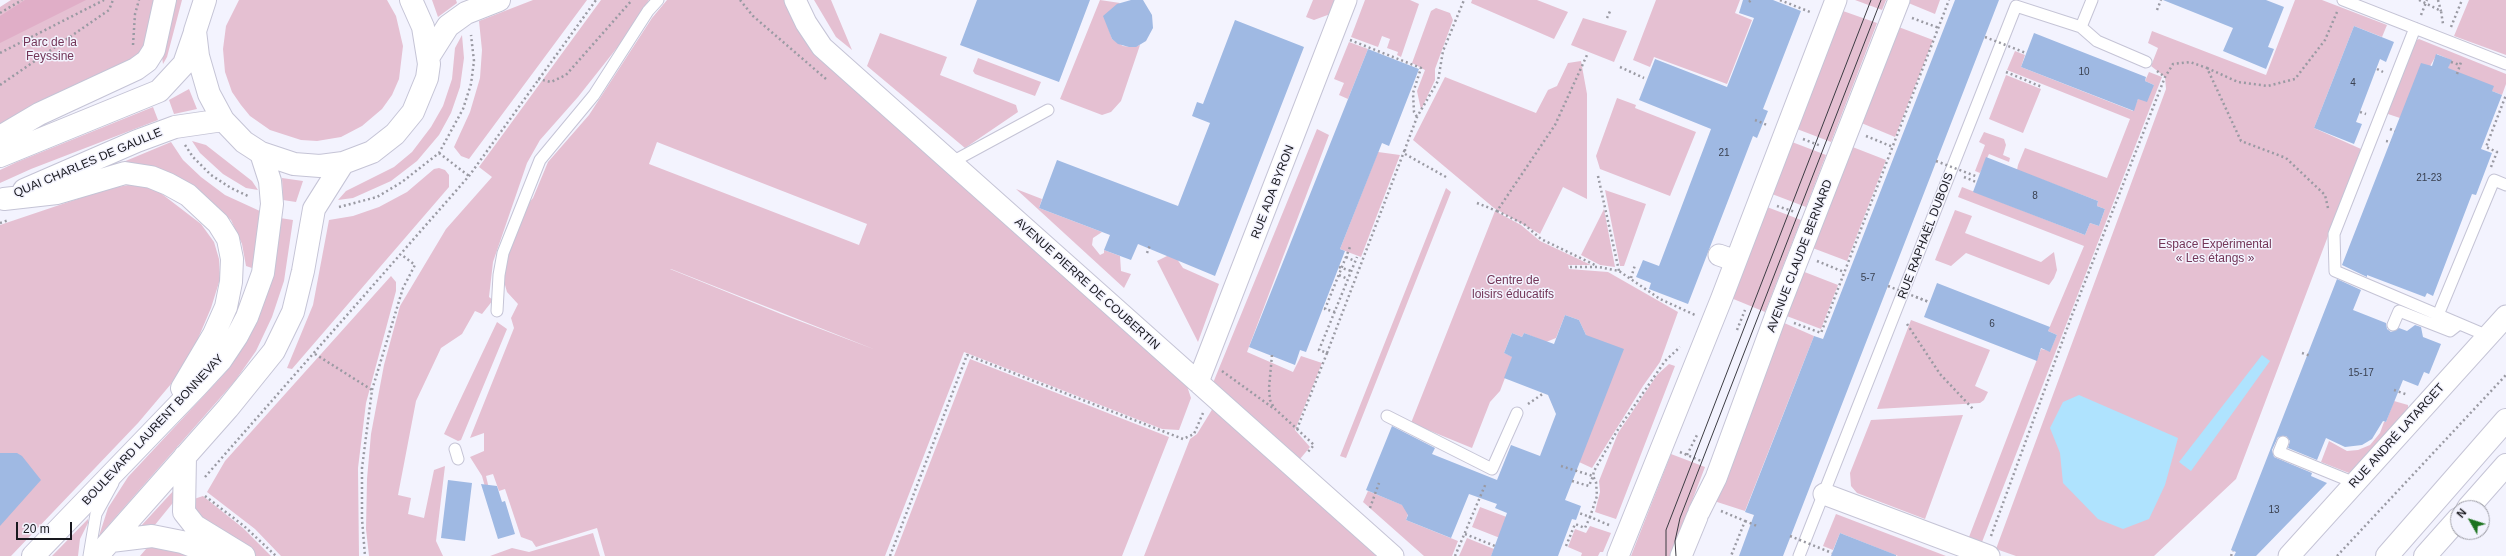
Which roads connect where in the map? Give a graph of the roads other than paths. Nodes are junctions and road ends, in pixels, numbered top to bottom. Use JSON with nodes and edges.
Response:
{"nodes":[{"id":1,"x":165,"y":0,"type":"edge"},
{"id":2,"x":205,"y":0,"type":"edge"},
{"id":3,"x":411,"y":0,"type":"edge"},
{"id":4,"x":499,"y":0,"type":"edge"},
{"id":5,"x":658,"y":0,"type":"edge"},
{"id":6,"x":795,"y":0,"type":"edge"},
{"id":7,"x":1346,"y":0,"type":"edge"},
{"id":8,"x":1836,"y":0,"type":"edge"},
{"id":9,"x":2092,"y":0,"type":"edge"},
{"id":10,"x":2341,"y":3,"type":"edge"},
{"id":11,"x":1897,"y":6,"type":"edge"},
{"id":12,"x":2081,"y":27,"type":"junction"},
{"id":13,"x":2415,"y":28,"type":"junction"},
{"id":14,"x":195,"y":30,"type":"junction"},
{"id":15,"x":429,"y":56,"type":"junction"},
{"id":16,"x":2146,"y":62,"type":"dead end"},
{"id":17,"x":2506,"y":64,"type":"edge"},
{"id":18,"x":1048,"y":110,"type":"dead end"},
{"id":19,"x":223,"y":120,"type":"junction"},
{"id":20,"x":0,"y":137,"type":"edge"},
{"id":21,"x":260,"y":153,"type":"junction"},
{"id":22,"x":0,"y":156,"type":"edge"},
{"id":23,"x":952,"y":162,"type":"junction"},
{"id":24,"x":343,"y":163,"type":"junction"},
{"id":25,"x":2506,"y":185,"type":"edge"},
{"id":26,"x":2,"y":200,"type":"edge"},
{"id":27,"x":497,"y":311,"type":"dead end"},
{"id":28,"x":2438,"y":315,"type":"junction"},
{"id":29,"x":2506,"y":316,"type":"edge"},
{"id":30,"x":2459,"y":324,"type":"junction"},
{"id":31,"x":2393,"y":325,"type":"dead end"},
{"id":32,"x":2488,"y":336,"type":"junction"},
{"id":33,"x":1198,"y":382,"type":"junction"},
{"id":34,"x":1517,"y":413,"type":"road end"},
{"id":35,"x":1387,"y":416,"type":"dead end"},
{"id":36,"x":2506,"y":420,"type":"edge"},
{"id":37,"x":148,"y":436,"type":"junction"},
{"id":38,"x":2283,"y":442,"type":"dead end"},
{"id":39,"x":185,"y":456,"type":"junction"},
{"id":40,"x":123,"y":463,"type":"junction"},
{"id":41,"x":2506,"y":465,"type":"edge"},
{"id":42,"x":2355,"y":483,"type":"junction"},
{"id":43,"x":1824,"y":494,"type":"junction"},
{"id":44,"x":2475,"y":500,"type":"edge"},
{"id":45,"x":2450,"y":528,"type":"edge"},
{"id":46,"x":1990,"y":547,"type":"edge"},
{"id":47,"x":104,"y":549,"type":"edge"},
{"id":48,"x":33,"y":556,"type":"edge"},
{"id":49,"x":89,"y":556,"type":"edge"},
{"id":50,"x":219,"y":556,"type":"edge"},
{"id":51,"x":244,"y":556,"type":"edge"},
{"id":52,"x":1393,"y":556,"type":"edge"},
{"id":53,"x":1618,"y":556,"type":"edge"},
{"id":54,"x":1681,"y":556,"type":"edge"},
{"id":55,"x":1799,"y":556,"type":"edge"},
{"id":56,"x":2288,"y":556,"type":"edge"},
{"id":57,"x":2387,"y":556,"type":"edge"},
{"id":58,"x":2425,"y":556,"type":"edge"}],
"edges":[{"from":1,"to":20,"type":"main road"},
{"from":2,"to":14,"type":"main road"},
{"from":3,"to":15,"type":"main road"},
{"from":4,"to":15,"type":"main road"},
{"from":5,"to":27,"type":"lane"},
{"from":6,"to":23,"type":"street","name":"AVENUE PIERRE DE COUBERTIN"},
{"from":7,"to":33,"type":"street","name":"RUE ADA BYRON"},
{"from":8,"to":53,"type":"street"},
{"from":9,"to":12,"type":"lane"},
{"from":10,"to":13,"type":"lane"},
{"from":11,"to":54,"type":"street","name":"AVENUE CLAUDE BERNARD"},
{"from":12,"to":16,"type":"lane"},
{"from":12,"to":43,"type":"lane","name":"RUE RAPHAËL DUBOIS"},
{"from":13,"to":17,"type":"lane"},
{"from":13,"to":28,"type":"lane"},
{"from":14,"to":19,"type":"main road"},
{"from":14,"to":22,"type":"main road"},
{"from":15,"to":24,"type":"main road"},
{"from":18,"to":23,"type":"lane"},
{"from":19,"to":21,"type":"main road"},
{"from":19,"to":26,"type":"main road","name":"QUAI CHARLES DE GAULLE"},
{"from":21,"to":24,"type":"main road"},
{"from":21,"to":37,"type":"main road","name":"BOULEVARD LAURENT BONNEVAY"},
{"from":23,"to":33,"type":"street","name":"AVENUE PIERRE DE COUBERTIN"},
{"from":24,"to":39,"type":"main road"},
{"from":25,"to":28,"type":"lane"},
{"from":26,"to":37,"type":"main road"},
{"from":28,"to":30,"type":"lane"},
{"from":29,"to":32,"type":"street","name":"RUE ANDRÉ LATARGET"},
{"from":30,"to":31,"type":"lane"},
{"from":30,"to":32,"type":"lane"},
{"from":32,"to":42,"type":"street","name":"RUE ANDRÉ LATARGET"},
{"from":33,"to":52,"type":"street","name":"AVENUE PIERRE DE COUBERTIN"},
{"from":34,"to":35,"type":"lane"},
{"from":36,"to":57,"type":"main road"},
{"from":37,"to":40,"type":"main road","name":"BOULEVARD LAURENT BONNEVAY"},
{"from":38,"to":42,"type":"lane"},
{"from":39,"to":47,"type":"main road"},
{"from":39,"to":51,"type":"main road"},
{"from":40,"to":48,"type":"main road","name":"BOULEVARD LAURENT BONNEVAY"},
{"from":40,"to":49,"type":"lane"},
{"from":41,"to":44,"type":"main road"},
{"from":42,"to":56,"type":"street","name":"RUE ANDRÉ LATARGET"},
{"from":43,"to":46,"type":"street"},
{"from":43,"to":55,"type":"lane","name":"RUE RAPHAËL DUBOIS"},
{"from":45,"to":58,"type":"main road"},
{"from":47,"to":50,"type":"main road"}]}
